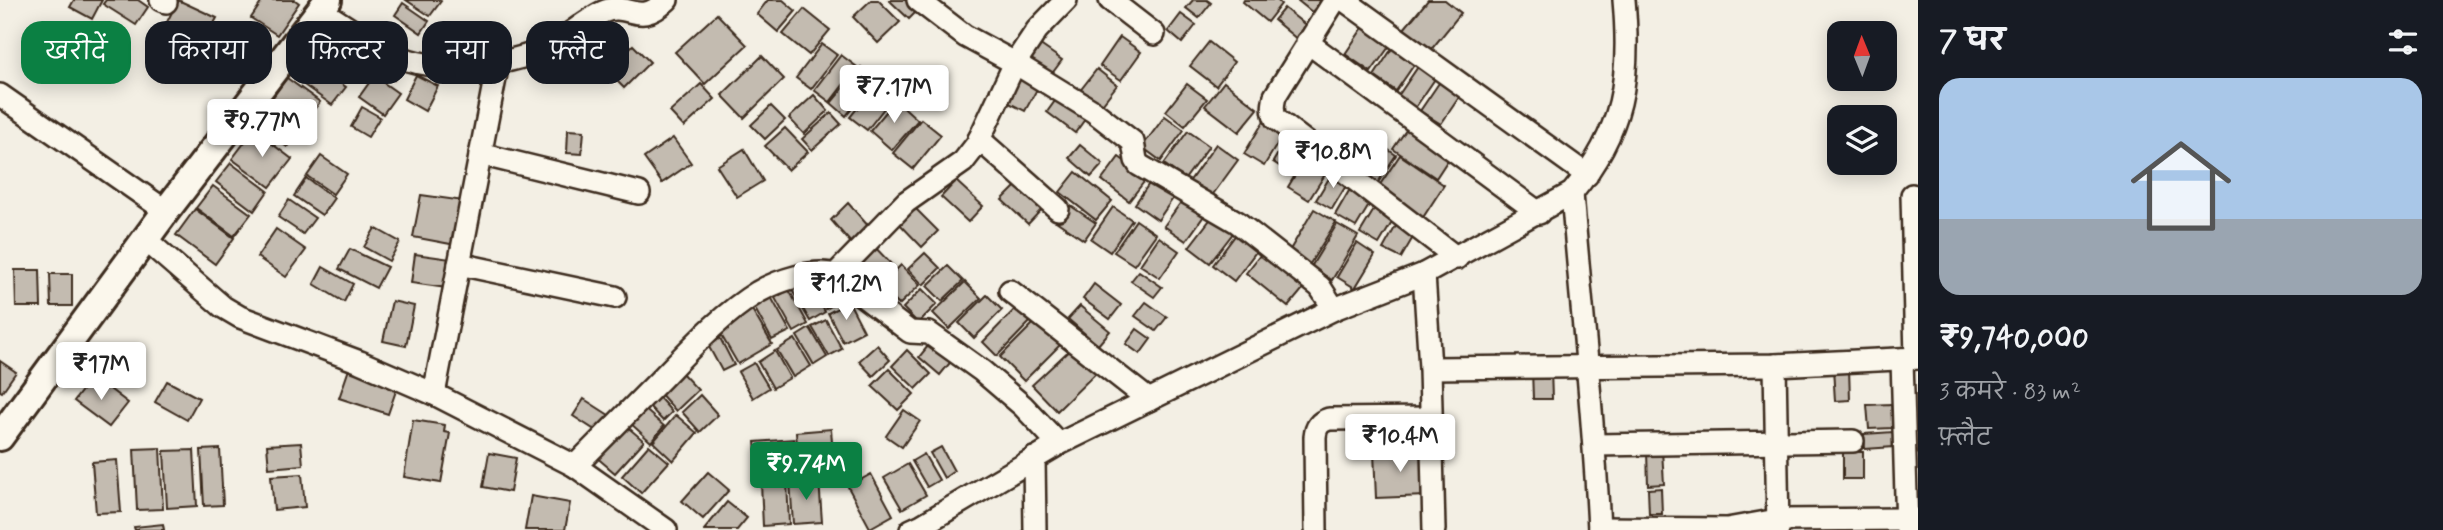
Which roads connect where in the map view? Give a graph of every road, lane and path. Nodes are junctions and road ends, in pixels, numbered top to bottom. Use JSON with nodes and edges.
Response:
{"nodes":[{"id":1,"x":667,"y":0,"type":"edge"},
{"id":2,"x":918,"y":0,"type":"edge"},
{"id":3,"x":1066,"y":0,"type":"edge"},
{"id":4,"x":1110,"y":0,"type":"edge"},
{"id":5,"x":1335,"y":0,"type":"edge"},
{"id":6,"x":1344,"y":0,"type":"edge"},
{"id":7,"x":1624,"y":0,"type":"edge"},
{"id":8,"x":324,"y":5,"type":"edge"},
{"id":9,"x":1154,"y":34,"type":"dead end"},
{"id":10,"x":1307,"y":42,"type":"junction"},
{"id":11,"x":512,"y":59,"type":"edge"},
{"id":12,"x":422,"y":62,"type":"edge"},
{"id":13,"x":1015,"y":63,"type":"junction"},
{"id":14,"x":494,"y":84,"type":"edge"},
{"id":15,"x":0,"y":95,"type":"edge"},
{"id":16,"x":979,"y":139,"type":"junction"},
{"id":17,"x":480,"y":155,"type":"junction"},
{"id":18,"x":1587,"y":175,"type":"junction"},
{"id":19,"x":639,"y":193,"type":"dead end"},
{"id":20,"x":1572,"y":193,"type":"junction"},
{"id":21,"x":1912,"y":195,"type":"dead end"},
{"id":22,"x":1058,"y":209,"type":"dead end"},
{"id":23,"x":166,"y":211,"type":"junction"},
{"id":24,"x":1539,"y":213,"type":"junction"},
{"id":25,"x":146,"y":240,"type":"junction"},
{"id":26,"x":1457,"y":258,"type":"junction"},
{"id":27,"x":459,"y":264,"type":"junction"},
{"id":28,"x":1424,"y":274,"type":"junction"},
{"id":29,"x":835,"y":275,"type":"junction"},
{"id":30,"x":1010,"y":291,"type":"dead end"},
{"id":31,"x":615,"y":297,"type":"dead end"},
{"id":32,"x":1334,"y":309,"type":"junction"},
{"id":33,"x":1912,"y":359,"type":"edge"},
{"id":34,"x":1775,"y":365,"type":"junction"},
{"id":35,"x":1586,"y":367,"type":"junction"},
{"id":36,"x":1430,"y":368,"type":"junction"},
{"id":37,"x":434,"y":394,"type":"junction"},
{"id":38,"x":1149,"y":400,"type":"junction"},
{"id":39,"x":1431,"y":418,"type":"junction"},
{"id":40,"x":0,"y":437,"type":"edge"},
{"id":41,"x":1775,"y":441,"type":"junction"},
{"id":42,"x":1853,"y":441,"type":"dead end"},
{"id":43,"x":1059,"y":444,"type":"junction"},
{"id":44,"x":1595,"y":444,"type":"junction"},
{"id":45,"x":1034,"y":458,"type":"junction"},
{"id":46,"x":575,"y":466,"type":"junction"},
{"id":47,"x":640,"y":522,"type":"edge"},
{"id":48,"x":1778,"y":525,"type":"edge"},
{"id":49,"x":1907,"y":525,"type":"edge"},
{"id":50,"x":919,"y":528,"type":"edge"},
{"id":51,"x":1599,"y":529,"type":"edge"},
{"id":52,"x":666,"y":530,"type":"edge"},
{"id":53,"x":1035,"y":530,"type":"edge"},
{"id":54,"x":1316,"y":530,"type":"edge"},
{"id":55,"x":1434,"y":530,"type":"edge"}],
"edges":[{"from":1,"to":11,"type":"street"},
{"from":2,"to":13,"type":"street"},
{"from":3,"to":13,"type":"street"},
{"from":4,"to":9,"type":"street"},
{"from":5,"to":10,"type":"street"},
{"from":6,"to":18,"type":"street"},
{"from":7,"to":18,"type":"street"},
{"from":8,"to":12,"type":"street"},
{"from":8,"to":23,"type":"street"},
{"from":10,"to":24,"type":"street"},
{"from":10,"to":26,"type":"street"},
{"from":13,"to":16,"type":"street"},
{"from":13,"to":32,"type":"street"},
{"from":14,"to":17,"type":"street"},
{"from":15,"to":23,"type":"street"},
{"from":16,"to":22,"type":"street"},
{"from":16,"to":29,"type":"street"},
{"from":17,"to":19,"type":"street"},
{"from":17,"to":27,"type":"street"},
{"from":18,"to":20,"type":"street"},
{"from":20,"to":24,"type":"street"},
{"from":20,"to":35,"type":"street"},
{"from":21,"to":33,"type":"street"},
{"from":23,"to":25,"type":"street"},
{"from":24,"to":26,"type":"street"},
{"from":25,"to":37,"type":"street"},
{"from":25,"to":40,"type":"street"},
{"from":26,"to":28,"type":"street"},
{"from":27,"to":31,"type":"street"},
{"from":27,"to":37,"type":"street"},
{"from":28,"to":32,"type":"street"},
{"from":28,"to":36,"type":"street"},
{"from":29,"to":43,"type":"street"},
{"from":29,"to":46,"type":"street"},
{"from":30,"to":38,"type":"street"},
{"from":32,"to":38,"type":"street"},
{"from":33,"to":34,"type":"street"},
{"from":33,"to":49,"type":"street"},
{"from":34,"to":35,"type":"street"},
{"from":34,"to":41,"type":"street"},
{"from":35,"to":36,"type":"street"},
{"from":35,"to":44,"type":"street"},
{"from":36,"to":39,"type":"street"},
{"from":37,"to":46,"type":"street"},
{"from":38,"to":43,"type":"street"},
{"from":39,"to":54,"type":"street"},
{"from":39,"to":55,"type":"street"},
{"from":41,"to":42,"type":"street"},
{"from":41,"to":44,"type":"street"},
{"from":41,"to":48,"type":"street"},
{"from":43,"to":45,"type":"street"},
{"from":44,"to":51,"type":"street"},
{"from":45,"to":50,"type":"street"},
{"from":45,"to":53,"type":"street"},
{"from":46,"to":47,"type":"street"},
{"from":47,"to":52,"type":"street"},
{"from":48,"to":49,"type":"street"},
{"from":48,"to":51,"type":"street"}]}
